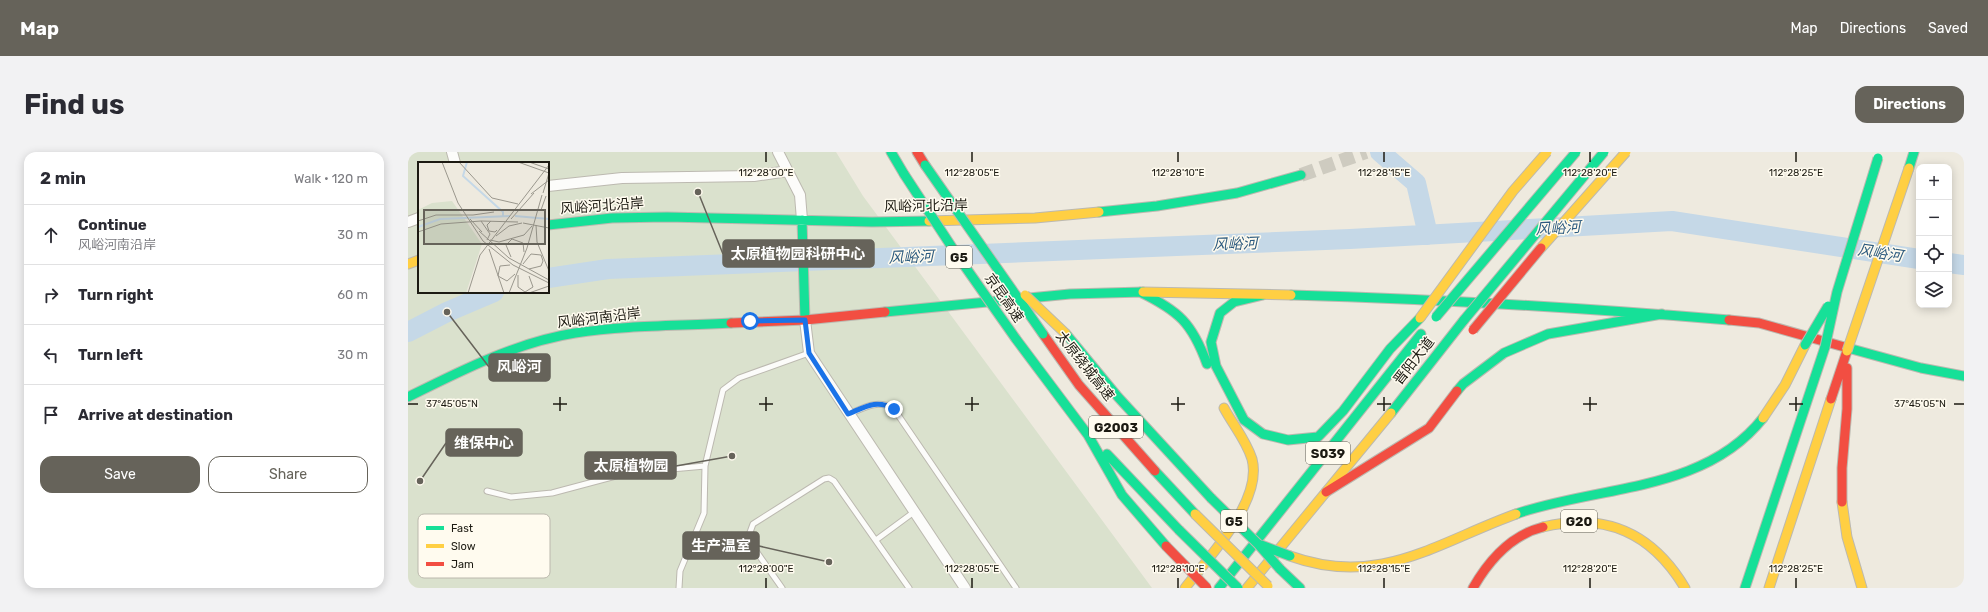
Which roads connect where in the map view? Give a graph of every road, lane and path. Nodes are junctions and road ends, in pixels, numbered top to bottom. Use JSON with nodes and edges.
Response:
{"nodes":[{"id":1,"x":452,"y":152,"type":"edge"},
{"id":2,"x":778,"y":152,"type":"edge"},
{"id":3,"x":891,"y":152,"type":"edge"},
{"id":4,"x":917,"y":152,"type":"edge"},
{"id":5,"x":1547,"y":152,"type":"edge"},
{"id":6,"x":1576,"y":152,"type":"edge"},
{"id":7,"x":1604,"y":152,"type":"edge"},
{"id":8,"x":1626,"y":152,"type":"edge"},
{"id":9,"x":1914,"y":152,"type":"edge"},
{"id":10,"x":1879,"y":155,"type":"edge"},
{"id":11,"x":455,"y":162,"type":"edge"},
{"id":12,"x":788,"y":171,"type":"junction"},
{"id":13,"x":1301,"y":175,"type":"tunnel mouth"},
{"id":14,"x":549,"y":186,"type":"edge"},
{"id":15,"x":418,"y":218,"type":"edge"},
{"id":16,"x":802,"y":220,"type":"junction"},
{"id":17,"x":408,"y":222,"type":"edge"},
{"id":18,"x":549,"y":225,"type":"edge"},
{"id":19,"x":418,"y":260,"type":"edge"},
{"id":20,"x":408,"y":264,"type":"edge"},
{"id":21,"x":999,"y":271,"type":"junction"},
{"id":22,"x":1140,"y":292,"type":"junction"},
{"id":23,"x":1837,"y":292,"type":"junction"},
{"id":24,"x":1263,"y":295,"type":"junction"},
{"id":25,"x":1662,"y":314,"type":"junction"},
{"id":26,"x":805,"y":315,"type":"junction"},
{"id":27,"x":1420,"y":318,"type":"junction"},
{"id":28,"x":1470,"y":332,"type":"dead end"},
{"id":29,"x":1457,"y":345,"type":"dead end"},
{"id":30,"x":1408,"y":348,"type":"junction"},
{"id":31,"x":1847,"y":352,"type":"junction"},
{"id":32,"x":809,"y":353,"type":"junction"},
{"id":33,"x":1964,"y":376,"type":"edge"},
{"id":34,"x":1214,"y":384,"type":"dead end"},
{"id":35,"x":1409,"y":390,"type":"junction"},
{"id":36,"x":408,"y":397,"type":"edge"},
{"id":37,"x":1220,"y":398,"type":"dead end"},
{"id":38,"x":848,"y":414,"type":"junction"},
{"id":39,"x":1088,"y":435,"type":"junction"},
{"id":40,"x":705,"y":466,"type":"junction"},
{"id":41,"x":487,"y":491,"type":"dead end"},
{"id":42,"x":1326,"y":492,"type":"junction"},
{"id":43,"x":914,"y":512,"type":"junction"},
{"id":44,"x":876,"y":540,"type":"junction"},
{"id":45,"x":1258,"y":544,"type":"junction"},
{"id":46,"x":1269,"y":587,"type":"edge"},
{"id":47,"x":679,"y":588,"type":"edge"},
{"id":48,"x":782,"y":588,"type":"edge"},
{"id":49,"x":909,"y":588,"type":"edge"},
{"id":50,"x":966,"y":588,"type":"edge"},
{"id":51,"x":1016,"y":588,"type":"edge"},
{"id":52,"x":1185,"y":588,"type":"edge"},
{"id":53,"x":1207,"y":588,"type":"edge"},
{"id":54,"x":1218,"y":588,"type":"edge"},
{"id":55,"x":1238,"y":588,"type":"edge"},
{"id":56,"x":1247,"y":588,"type":"edge"},
{"id":57,"x":1300,"y":588,"type":"edge"},
{"id":58,"x":1473,"y":588,"type":"edge"},
{"id":59,"x":1685,"y":588,"type":"edge"},
{"id":60,"x":1744,"y":588,"type":"edge"},
{"id":61,"x":1770,"y":588,"type":"edge"},
{"id":62,"x":1862,"y":588,"type":"edge"}],
"edges":[{"from":1,"to":11,"type":"street"},
{"from":2,"to":12,"type":"street"},
{"from":3,"to":39,"type":"main road","name":"京昆高速","number":"G5","bridge":true},
{"from":4,"to":21,"type":"main road","name":"京昆高速","number":"G5","bridge":true},
{"from":5,"to":27,"type":"main road","bridge":true},
{"from":6,"to":30,"type":"main road","name":"晋阳大道","number":"S039","bridge":true},
{"from":7,"to":35,"type":"main road","name":"晋阳大道","number":"S039","bridge":true},
{"from":8,"to":28,"type":"main road","bridge":true},
{"from":9,"to":31,"type":"main road","bridge":true},
{"from":10,"to":23,"type":"main road","bridge":true},
{"from":12,"to":14,"type":"street"},
{"from":12,"to":16,"type":"street"},
{"from":13,"to":16,"type":"main road","name":"风峪河北沿岸"},
{"from":15,"to":17,"type":"street"},
{"from":16,"to":18,"type":"main road","name":"风峪河北沿岸"},
{"from":16,"to":26,"type":"main road"},
{"from":19,"to":20,"type":"main road"},
{"from":21,"to":45,"type":"main road","number":"G5","bridge":true},
{"from":21,"to":46,"type":"main road","name":"太原绕城高速","number":"G2003","bridge":true},
{"from":22,"to":24,"type":"main road","name":"风峪河南沿岸"},
{"from":22,"to":26,"type":"main road","name":"风峪河南沿岸"},
{"from":22,"to":34,"type":"main road"},
{"from":23,"to":45,"type":"main road","bridge":true},
{"from":23,"to":60,"type":"main road","bridge":true},
{"from":24,"to":25,"type":"main road"},
{"from":24,"to":27,"type":"main road"},
{"from":25,"to":33,"type":"main road"},
{"from":25,"to":42,"type":"main road"},
{"from":26,"to":32,"type":"street"},
{"from":26,"to":36,"type":"main road","name":"风峪河南沿岸"},
{"from":27,"to":30,"type":"main road"},
{"from":29,"to":35,"type":"main road","number":"S039"},
{"from":30,"to":54,"type":"main road","name":"晋阳大道","number":"S039"},
{"from":31,"to":61,"type":"main road"},
{"from":31,"to":62,"type":"main road"},
{"from":32,"to":38,"type":"street"},
{"from":32,"to":40,"type":"lane"},
{"from":35,"to":42,"type":"main road","name":"晋阳大道","number":"S039"},
{"from":37,"to":52,"type":"main road"},
{"from":38,"to":43,"type":"street"},
{"from":38,"to":51,"type":"lane"},
{"from":39,"to":53,"type":"main road","number":"G5","bridge":true},
{"from":39,"to":55,"type":"main road","number":"G2003","bridge":true},
{"from":40,"to":41,"type":"lane"},
{"from":40,"to":47,"type":"lane"},
{"from":42,"to":56,"type":"main road","name":"晋阳大道","number":"S039"},
{"from":43,"to":44,"type":"lane"},
{"from":43,"to":50,"type":"street"},
{"from":44,"to":48,"type":"lane"},
{"from":44,"to":49,"type":"lane"},
{"from":45,"to":57,"type":"main road","number":"G5","bridge":true},
{"from":58,"to":59,"type":"main road","number":"G20"}]}
